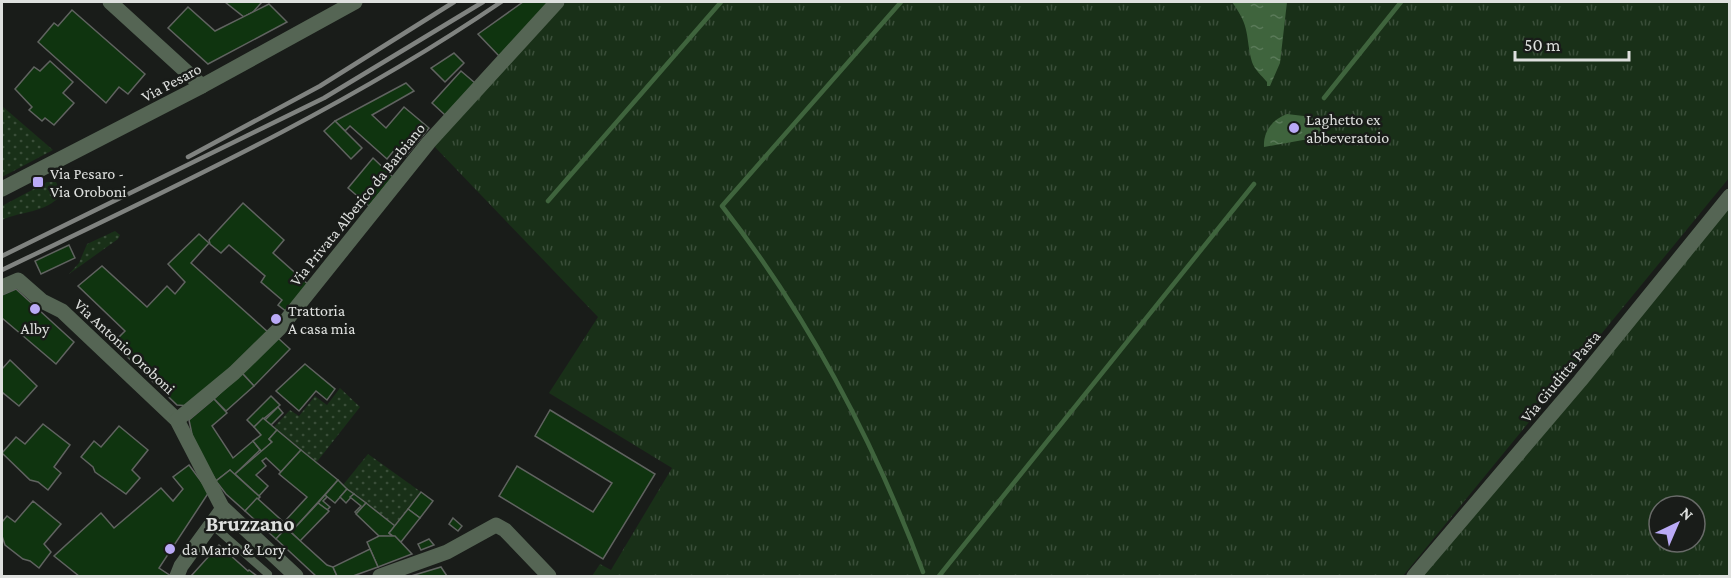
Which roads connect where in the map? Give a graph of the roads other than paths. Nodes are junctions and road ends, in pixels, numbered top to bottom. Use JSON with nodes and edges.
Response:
{"nodes":[{"id":1,"x":110,"y":2,"type":"edge"},
{"id":2,"x":355,"y":2,"type":"edge"},
{"id":3,"x":556,"y":2,"type":"edge"},
{"id":4,"x":202,"y":86,"type":"junction"},
{"id":5,"x":2,"y":189,"type":"edge"},
{"id":6,"x":1730,"y":196,"type":"edge"},
{"id":7,"x":2,"y":287,"type":"edge"},
{"id":8,"x":177,"y":420,"type":"junction"},
{"id":9,"x":222,"y":507,"type":"junction"},
{"id":10,"x":211,"y":524,"type":"junction"},
{"id":11,"x":279,"y":561,"type":"junction"},
{"id":12,"x":269,"y":575,"type":"edge"},
{"id":13,"x":177,"y":576,"type":"edge"},
{"id":14,"x":296,"y":576,"type":"edge"},
{"id":15,"x":380,"y":576,"type":"edge"},
{"id":16,"x":549,"y":576,"type":"edge"},
{"id":17,"x":1414,"y":576,"type":"edge"}],
"edges":[{"from":1,"to":4,"type":"street"},
{"from":2,"to":4,"type":"street","name":"Via Pesaro"},
{"from":3,"to":8,"type":"street","name":"Via Privata Alberico da Barbiano"},
{"from":4,"to":5,"type":"street","name":"Via Pesaro"},
{"from":6,"to":17,"type":"street","name":"Via Giuditta Pasta"},
{"from":7,"to":8,"type":"street","name":"Via Antonio Oroboni"},
{"from":8,"to":9,"type":"street","name":"Via Antonio Oroboni"},
{"from":9,"to":10,"type":"street"},
{"from":9,"to":11,"type":"street","name":"Via Antonio Oroboni"},
{"from":10,"to":12,"type":"lane"},
{"from":10,"to":13,"type":"street"},
{"from":11,"to":12,"type":"lane"},
{"from":11,"to":14,"type":"street","name":"Via Antonio Oroboni"},
{"from":15,"to":16,"type":"street"}]}
